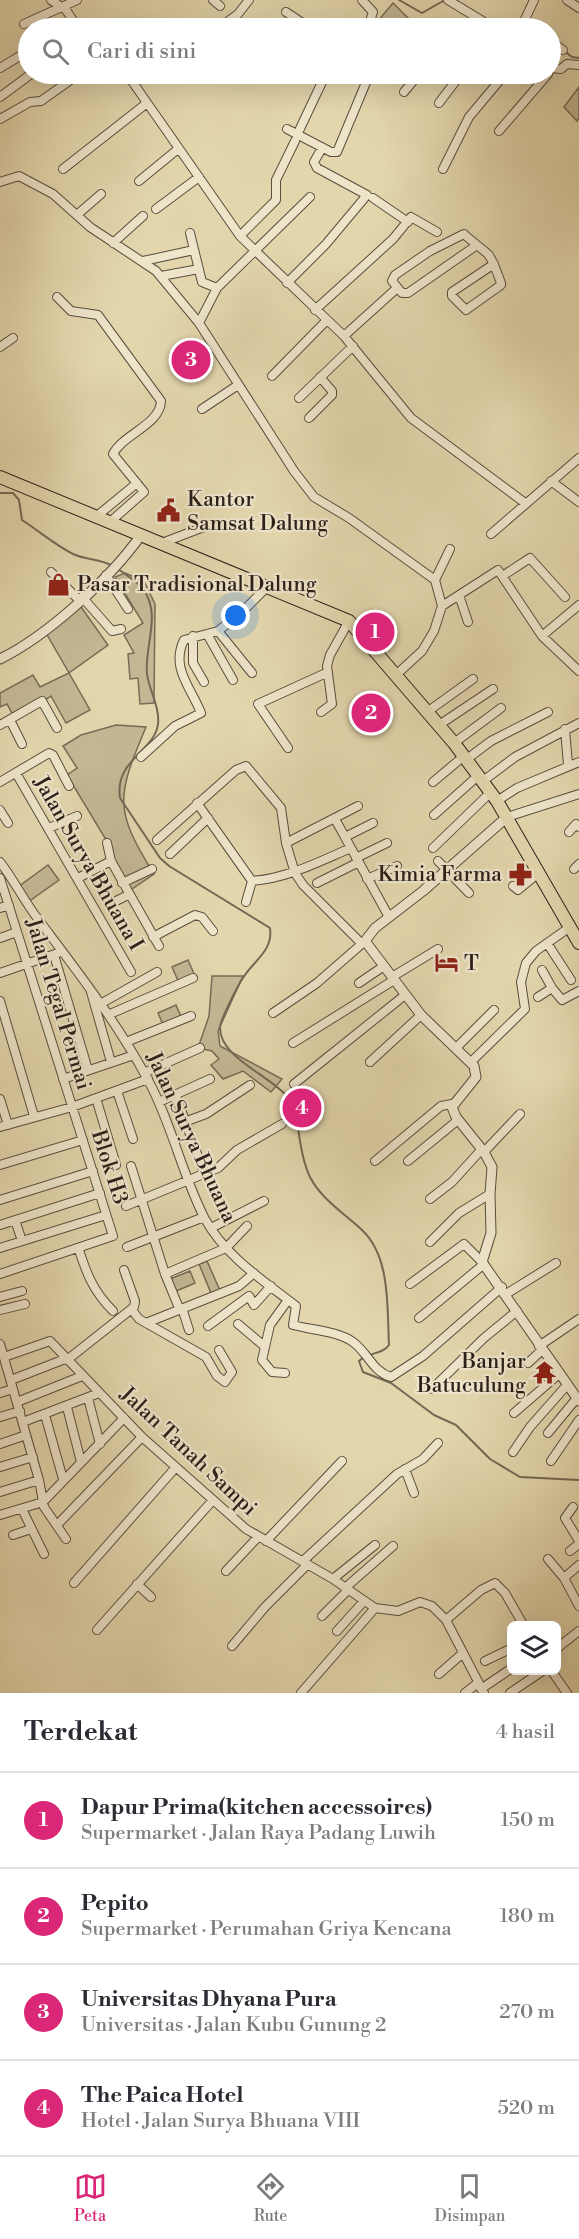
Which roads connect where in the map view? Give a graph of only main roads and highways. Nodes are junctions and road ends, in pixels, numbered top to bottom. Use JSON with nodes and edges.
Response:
{"nodes":[{"id":1,"x":0,"y":477,"type":"edge"},
{"id":2,"x":579,"y":943,"type":"edge"}],
"edges":[{"from":1,"to":2,"type":"main road"}]}
